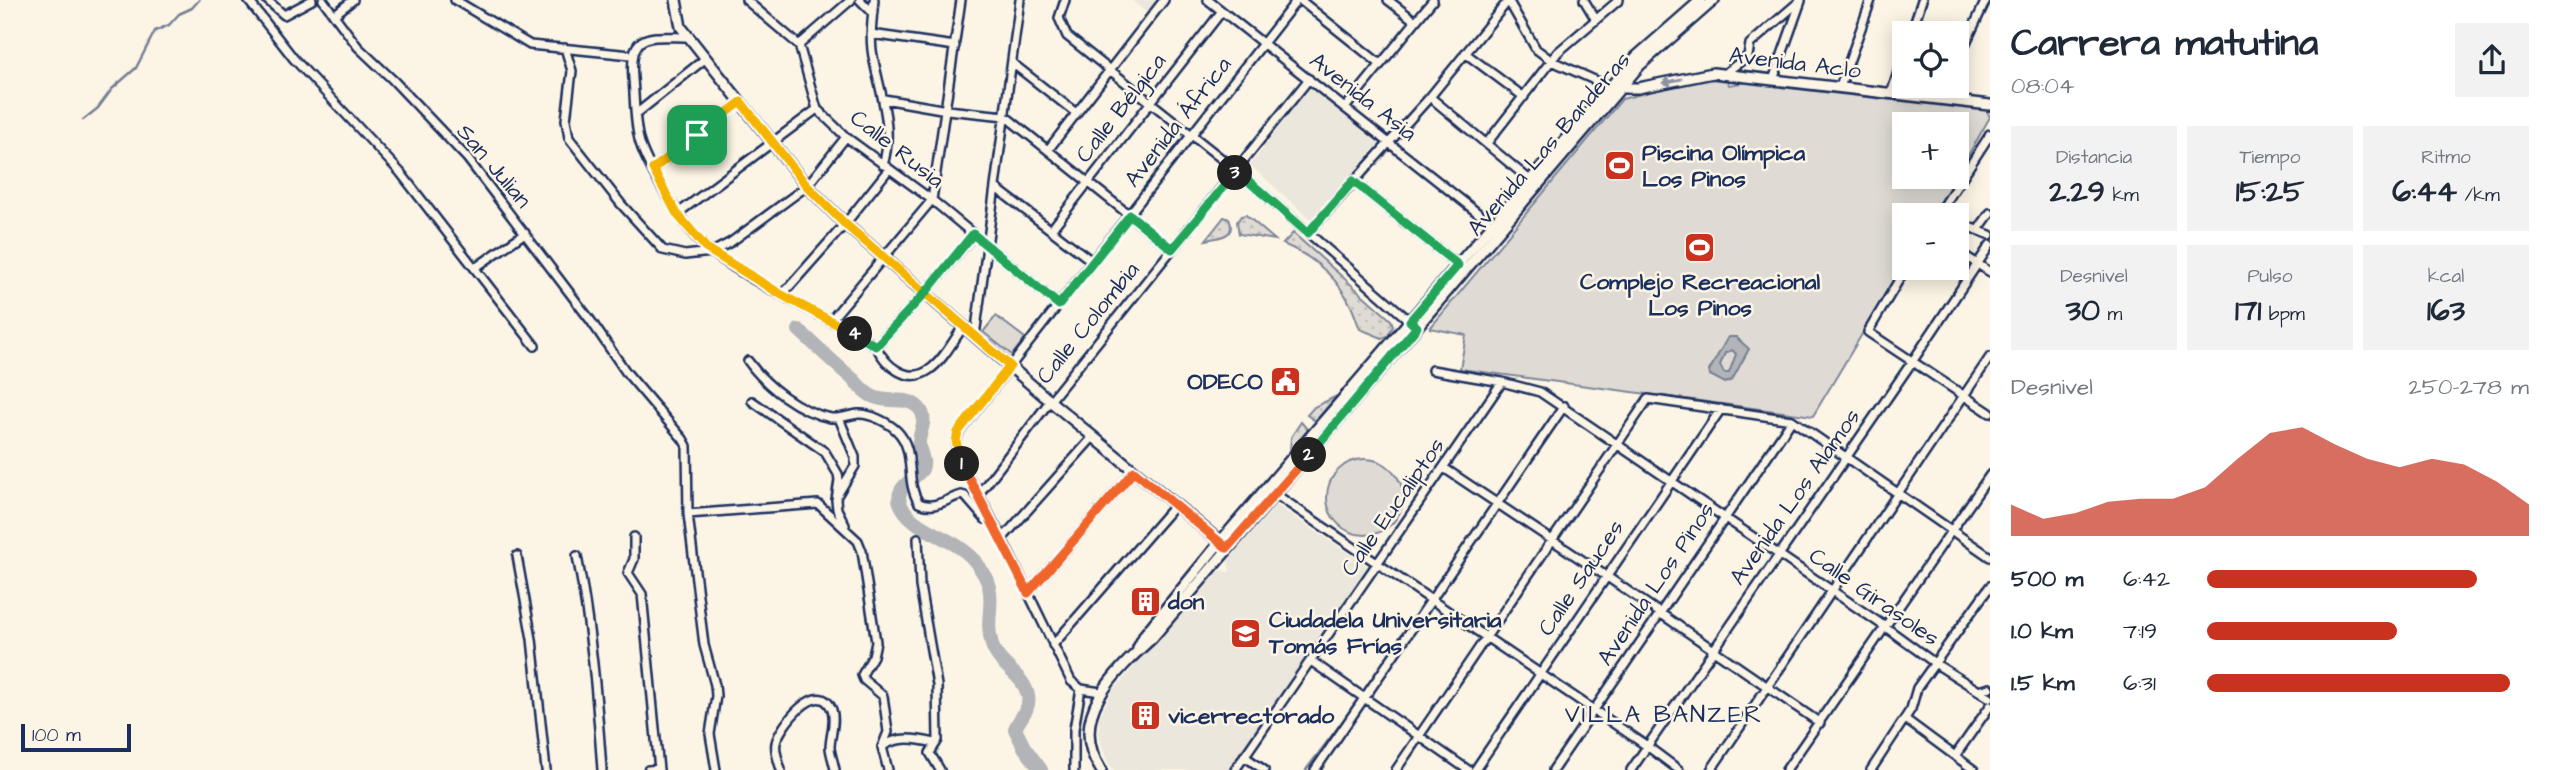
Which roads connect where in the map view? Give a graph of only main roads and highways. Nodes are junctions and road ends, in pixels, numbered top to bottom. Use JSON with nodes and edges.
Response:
{"nodes":[{"id":1,"x":676,"y":0,"type":"edge"},
{"id":2,"x":1701,"y":0,"type":"edge"},
{"id":3,"x":1714,"y":0,"type":"edge"},
{"id":4,"x":1610,"y":87,"type":"junction"},
{"id":5,"x":1620,"y":88,"type":"junction"},
{"id":6,"x":1990,"y":105,"type":"edge"},
{"id":7,"x":1413,"y":324,"type":"junction"},
{"id":8,"x":1224,"y":545,"type":"junction"},
{"id":9,"x":1101,"y":770,"type":"edge"}],
"edges":[{"from":1,"to":8,"type":"main road"},
{"from":2,"to":4,"type":"main road","name":"Avenida Las Banderas"},
{"from":3,"to":5,"type":"main road","name":"Avenida Las Banderas"},
{"from":4,"to":5,"type":"main road","name":"Avenida Aclo"},
{"from":4,"to":7,"type":"main road","name":"Avenida Las Banderas"},
{"from":6,"to":5,"type":"main road","name":"Avenida Aclo","one_way":true},
{"from":5,"to":7,"type":"main road","name":"Avenida Las Banderas"},
{"from":7,"to":8,"type":"main road","name":"Avenida Las Banderas"},
{"from":7,"to":8,"type":"main road","name":"Avenida Las Banderas"},
{"from":8,"to":9,"type":"main road","name":"Avenida Las Banderas"}]}
